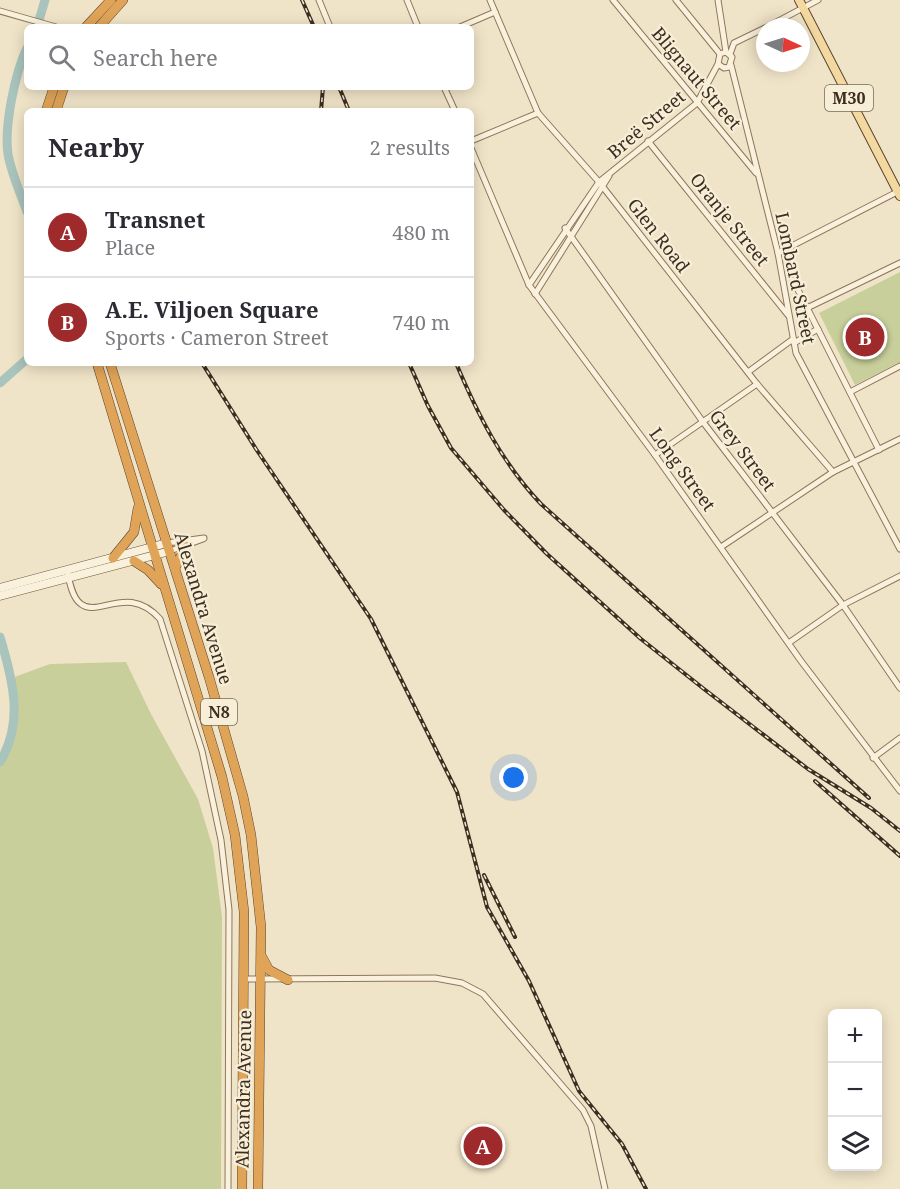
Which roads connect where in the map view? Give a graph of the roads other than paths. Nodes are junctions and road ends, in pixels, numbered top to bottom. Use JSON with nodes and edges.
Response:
{"nodes":[{"id":1,"x":111,"y":0,"type":"edge"},
{"id":2,"x":123,"y":0,"type":"edge"},
{"id":3,"x":319,"y":0,"type":"edge"},
{"id":4,"x":407,"y":0,"type":"edge"},
{"id":5,"x":490,"y":0,"type":"edge"},
{"id":6,"x":613,"y":0,"type":"edge"},
{"id":7,"x":676,"y":0,"type":"edge"},
{"id":8,"x":718,"y":0,"type":"edge"},
{"id":9,"x":818,"y":0,"type":"edge"},
{"id":10,"x":801,"y":4,"type":"edge"},
{"id":11,"x":0,"y":11,"type":"edge"},
{"id":12,"x":495,"y":12,"type":"junction"},
{"id":13,"x":95,"y":16,"type":"junction"},
{"id":14,"x":780,"y":18,"type":"edge"},
{"id":15,"x":38,"y":24,"type":"edge"},
{"id":16,"x":83,"y":24,"type":"edge"},
{"id":17,"x":88,"y":24,"type":"edge"},
{"id":18,"x":102,"y":24,"type":"edge"},
{"id":19,"x":329,"y":24,"type":"edge"},
{"id":20,"x":417,"y":24,"type":"edge"},
{"id":21,"x":467,"y":24,"type":"edge"},
{"id":22,"x":756,"y":32,"type":"edge"},
{"id":23,"x":725,"y":54,"type":"junction"},
{"id":24,"x":718,"y":64,"type":"junction"},
{"id":25,"x":731,"y":65,"type":"junction"},
{"id":26,"x":53,"y":90,"type":"edge"},
{"id":27,"x":63,"y":90,"type":"edge"},
{"id":28,"x":445,"y":90,"type":"edge"},
{"id":29,"x":697,"y":103,"type":"junction"},
{"id":30,"x":47,"y":108,"type":"edge"},
{"id":31,"x":57,"y":108,"type":"edge"},
{"id":32,"x":454,"y":108,"type":"edge"},
{"id":33,"x":538,"y":113,"type":"junction"},
{"id":34,"x":474,"y":140,"type":"edge"},
{"id":35,"x":648,"y":141,"type":"junction"},
{"id":36,"x":474,"y":155,"type":"edge"},
{"id":37,"x":757,"y":174,"type":"junction"},
{"id":38,"x":610,"y":175,"type":"junction"},
{"id":39,"x":599,"y":182,"type":"junction"},
{"id":40,"x":603,"y":188,"type":"junction"},
{"id":41,"x":899,"y":193,"type":"edge"},
{"id":42,"x":565,"y":228,"type":"junction"},
{"id":43,"x":571,"y":236,"type":"junction"},
{"id":44,"x":778,"y":253,"type":"junction"},
{"id":45,"x":900,"y":263,"type":"edge"},
{"id":46,"x":793,"y":280,"type":"dead end"},
{"id":47,"x":528,"y":285,"type":"junction"},
{"id":48,"x":535,"y":294,"type":"junction"},
{"id":49,"x":807,"y":308,"type":"junction"},
{"id":50,"x":789,"y":317,"type":"junction"},
{"id":51,"x":818,"y":329,"type":"junction"},
{"id":52,"x":793,"y":341,"type":"junction"},
{"id":53,"x":98,"y":366,"type":"edge"},
{"id":54,"x":111,"y":366,"type":"edge"},
{"id":55,"x":900,"y":366,"type":"edge"},
{"id":56,"x":748,"y":372,"type":"junction"},
{"id":57,"x":757,"y":384,"type":"junction"},
{"id":58,"x":850,"y":392,"type":"junction"},
{"id":59,"x":703,"y":422,"type":"junction"},
{"id":60,"x":900,"y":439,"type":"edge"},
{"id":61,"x":879,"y":450,"type":"junction"},
{"id":62,"x":655,"y":455,"type":"junction"},
{"id":63,"x":854,"y":462,"type":"junction"},
{"id":64,"x":833,"y":472,"type":"junction"},
{"id":65,"x":138,"y":502,"type":"junction"},
{"id":66,"x":771,"y":513,"type":"junction"},
{"id":67,"x":186,"y":546,"type":"junction"},
{"id":68,"x":169,"y":547,"type":"junction"},
{"id":69,"x":721,"y":547,"type":"junction"},
{"id":70,"x":900,"y":549,"type":"edge"},
{"id":71,"x":153,"y":551,"type":"junction"},
{"id":72,"x":113,"y":558,"type":"junction"},
{"id":73,"x":134,"y":561,"type":"junction"},
{"id":74,"x":175,"y":568,"type":"junction"},
{"id":75,"x":68,"y":574,"type":"junction"},
{"id":76,"x":900,"y":576,"type":"edge"},
{"id":77,"x":0,"y":588,"type":"edge"},
{"id":78,"x":0,"y":596,"type":"edge"},
{"id":79,"x":170,"y":599,"type":"junction"},
{"id":80,"x":843,"y":605,"type":"junction"},
{"id":81,"x":790,"y":642,"type":"junction"},
{"id":82,"x":900,"y":688,"type":"edge"},
{"id":83,"x":900,"y":738,"type":"edge"},
{"id":84,"x":873,"y":758,"type":"junction"},
{"id":85,"x":900,"y":792,"type":"edge"},
{"id":86,"x":256,"y":875,"type":"junction"},
{"id":87,"x":241,"y":879,"type":"junction"},
{"id":88,"x":261,"y":952,"type":"junction"},
{"id":89,"x":244,"y":979,"type":"junction"},
{"id":90,"x":261,"y":980,"type":"junction"},
{"id":91,"x":288,"y":980,"type":"junction"},
{"id":92,"x":228,"y":1189,"type":"edge"},
{"id":93,"x":242,"y":1189,"type":"edge"},
{"id":94,"x":258,"y":1189,"type":"edge"},
{"id":95,"x":605,"y":1189,"type":"edge"}],
"edges":[{"from":1,"to":13,"type":"highway"},
{"from":2,"to":18,"type":"highway"},
{"from":3,"to":19,"type":"street"},
{"from":4,"to":20,"type":"street"},
{"from":5,"to":12,"type":"street","name":"Glen Road"},
{"from":6,"to":29,"type":"street","name":"Blignaut Street"},
{"from":7,"to":23,"type":"street"},
{"from":8,"to":23,"type":"street"},
{"from":9,"to":10,"type":"street"},
{"from":10,"to":14,"type":"street"},
{"from":10,"to":41,"type":"main road","number":"M30"},
{"from":11,"to":15,"type":"street"},
{"from":12,"to":21,"type":"street"},
{"from":12,"to":33,"type":"street","name":"Glen Road"},
{"from":13,"to":16,"type":"highway"},
{"from":13,"to":17,"type":"highway"},
{"from":22,"to":23,"type":"street"},
{"from":23,"to":24,"type":"street","name":"Breë Street"},
{"from":23,"to":25,"type":"street","name":"Lombard Street"},
{"from":24,"to":25,"type":"street"},
{"from":24,"to":29,"type":"street","name":"Breë Street"},
{"from":25,"to":37,"type":"street","name":"Lombard Street"},
{"from":26,"to":30,"type":"highway"},
{"from":27,"to":31,"type":"highway"},
{"from":28,"to":32,"type":"street"},
{"from":29,"to":35,"type":"street","name":"Breë Street"},
{"from":29,"to":37,"type":"street","name":"Blignaut Street"},
{"from":33,"to":34,"type":"street"},
{"from":33,"to":39,"type":"street","name":"Glen Road"},
{"from":35,"to":38,"type":"street","name":"Breë Street"},
{"from":35,"to":50,"type":"street","name":"Oranje Street"},
{"from":36,"to":47,"type":"street","name":"Long Street"},
{"from":37,"to":44,"type":"street","name":"Lombard Street"},
{"from":38,"to":39,"type":"street","name":"Breë Street"},
{"from":38,"to":40,"type":"street","name":"Breë Street"},
{"from":39,"to":40,"type":"street","name":"Glen Road"},
{"from":39,"to":42,"type":"street","name":"Breë Street"},
{"from":40,"to":43,"type":"street","name":"Breë Street"},
{"from":40,"to":56,"type":"street","name":"Glen Road"},
{"from":41,"to":44,"type":"street"},
{"from":42,"to":43,"type":"street","name":"Grey Street"},
{"from":42,"to":47,"type":"street","name":"Breë Street"},
{"from":43,"to":48,"type":"street","name":"Breë Street"},
{"from":43,"to":59,"type":"street","name":"Grey Street"},
{"from":44,"to":50,"type":"street","name":"Lombard Street"},
{"from":45,"to":49,"type":"street"},
{"from":46,"to":49,"type":"street"},
{"from":47,"to":48,"type":"street","name":"Long Street"},
{"from":48,"to":62,"type":"street","name":"Long Street"},
{"from":49,"to":51,"type":"street"},
{"from":50,"to":52,"type":"street","name":"Lombard Street"},
{"from":51,"to":52,"type":"street"},
{"from":51,"to":58,"type":"street"},
{"from":52,"to":56,"type":"street"},
{"from":52,"to":63,"type":"street","name":"Lombard Street"},
{"from":53,"to":65,"type":"highway","name":"Alexandra Avenue","number":"N8"},
{"from":54,"to":68,"type":"highway","name":"Alexandra Avenue","number":"N8"},
{"from":55,"to":58,"type":"street"},
{"from":56,"to":57,"type":"street","name":"Glen Road"},
{"from":57,"to":59,"type":"street"},
{"from":57,"to":64,"type":"street","name":"Glen Road"},
{"from":58,"to":61,"type":"street"},
{"from":59,"to":62,"type":"street"},
{"from":59,"to":66,"type":"street","name":"Grey Street"},
{"from":60,"to":61,"type":"street"},
{"from":61,"to":63,"type":"street"},
{"from":62,"to":69,"type":"street","name":"Long Street"},
{"from":63,"to":64,"type":"street"},
{"from":63,"to":70,"type":"street","name":"Lombard Street"},
{"from":64,"to":66,"type":"street"},
{"from":65,"to":71,"type":"highway","name":"Alexandra Avenue","number":"N8"},
{"from":65,"to":72,"type":"highway"},
{"from":66,"to":69,"type":"street"},
{"from":66,"to":80,"type":"street","name":"Grey Street"},
{"from":67,"to":68,"type":"street"},
{"from":67,"to":68,"type":"street"},
{"from":67,"to":74,"type":"highway"},
{"from":68,"to":71,"type":"main road"},
{"from":68,"to":74,"type":"highway","name":"Alexandra Avenue","number":"N8"},
{"from":69,"to":81,"type":"street","name":"Long Street"},
{"from":71,"to":72,"type":"main road"},
{"from":71,"to":73,"type":"main road"},
{"from":71,"to":79,"type":"highway","name":"Alexandra Avenue","number":"N8"},
{"from":72,"to":75,"type":"main road"},
{"from":73,"to":75,"type":"main road"},
{"from":73,"to":79,"type":"highway"},
{"from":74,"to":86,"type":"highway","name":"Alexandra Avenue","number":"N8"},
{"from":75,"to":77,"type":"main road"},
{"from":75,"to":78,"type":"main road"},
{"from":75,"to":92,"type":"street"},
{"from":76,"to":80,"type":"street"},
{"from":79,"to":87,"type":"highway","name":"Alexandra Avenue","number":"N8"},
{"from":80,"to":81,"type":"street"},
{"from":80,"to":82,"type":"street","name":"Grey Street"},
{"from":81,"to":84,"type":"street","name":"Long Street"},
{"from":83,"to":84,"type":"street"},
{"from":84,"to":85,"type":"street","name":"Long Street"},
{"from":86,"to":87,"type":"highway"},
{"from":86,"to":88,"type":"highway","name":"Alexandra Avenue","number":"N8"},
{"from":87,"to":89,"type":"highway","name":"Alexandra Avenue","number":"N8"},
{"from":88,"to":90,"type":"highway","name":"Alexandra Avenue","number":"N8"},
{"from":88,"to":91,"type":"highway"},
{"from":89,"to":90,"type":"street"},
{"from":89,"to":93,"type":"highway","name":"Alexandra Avenue","number":"N8"},
{"from":90,"to":91,"type":"street"},
{"from":90,"to":94,"type":"highway","name":"Alexandra Avenue","number":"N8"},
{"from":91,"to":95,"type":"street"}]}
